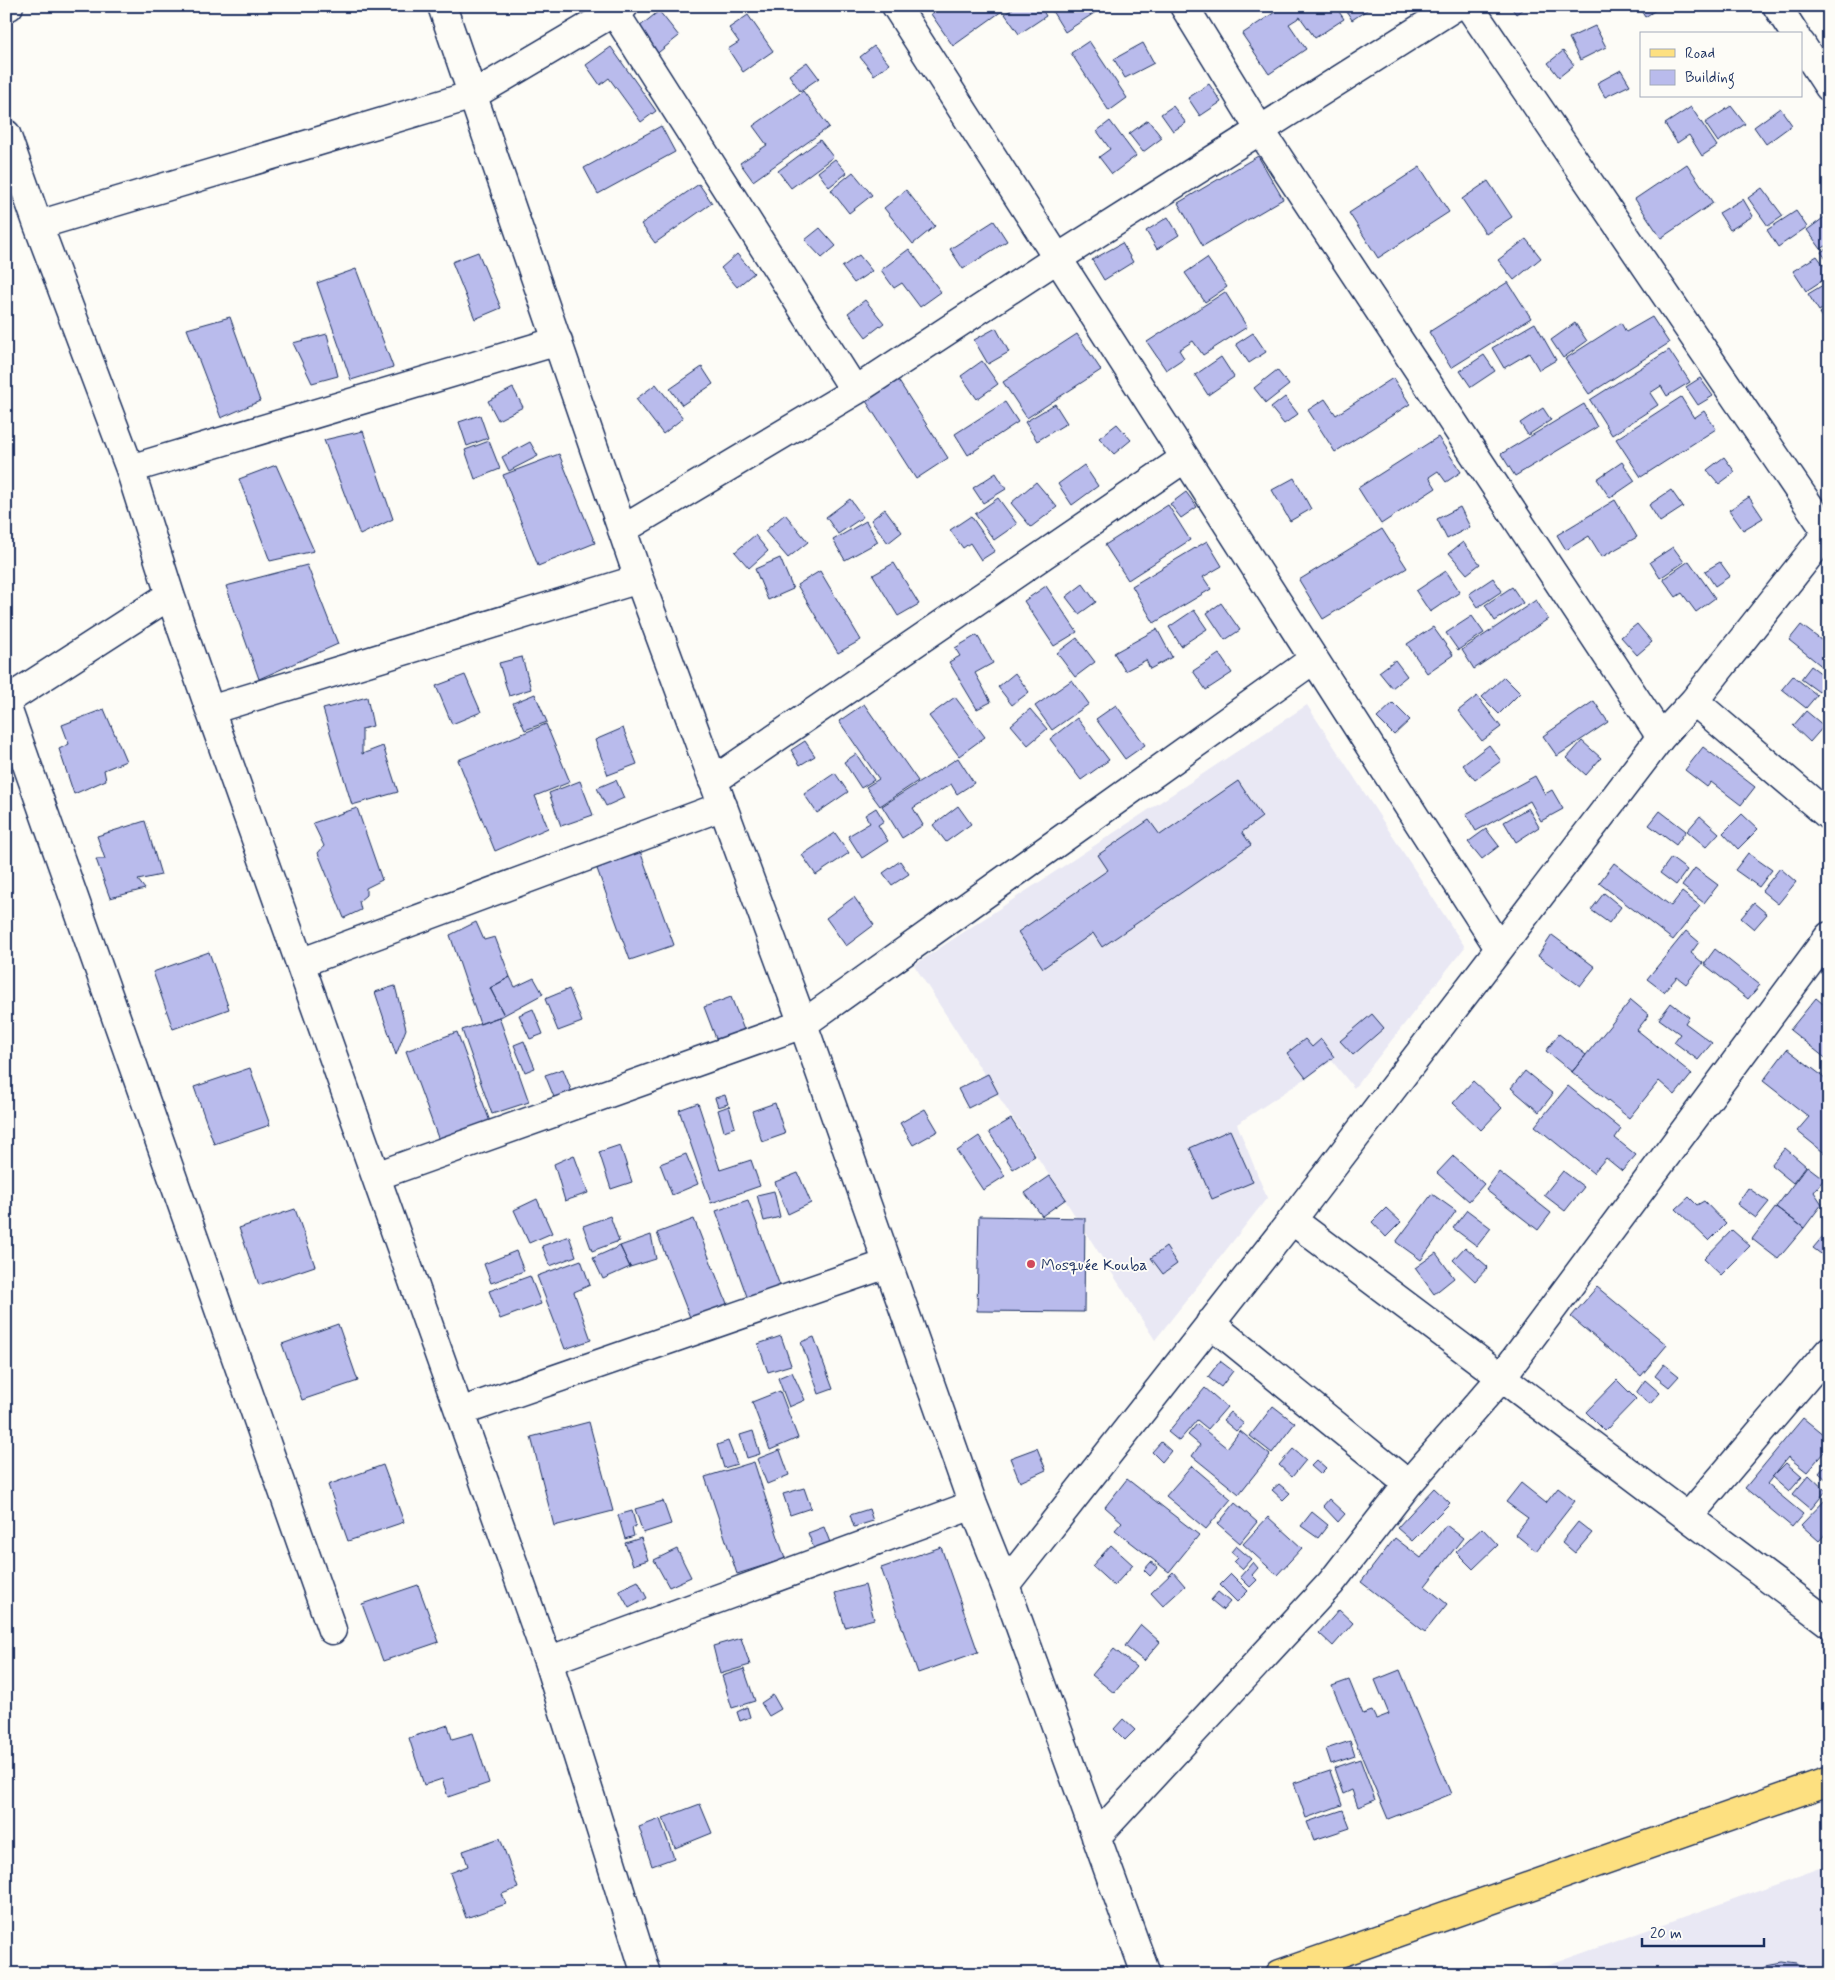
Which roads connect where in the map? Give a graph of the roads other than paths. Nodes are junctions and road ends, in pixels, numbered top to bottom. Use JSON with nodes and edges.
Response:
{"nodes":[{"id":1,"x":442,"y":6,"type":"edge"},
{"id":2,"x":896,"y":6,"type":"edge"},
{"id":3,"x":1184,"y":6,"type":"edge"},
{"id":4,"x":1456,"y":6,"type":"edge"},
{"id":5,"x":1470,"y":6,"type":"edge"},
{"id":6,"x":1777,"y":6,"type":"edge"},
{"id":7,"x":619,"y":9,"type":"edge"},
{"id":8,"x":1794,"y":32,"type":"edge"},
{"id":9,"x":1802,"y":46,"type":"edge"},
{"id":10,"x":1829,"y":87,"type":"edge"},
{"id":11,"x":472,"y":95,"type":"junction"},
{"id":12,"x":1260,"y":130,"type":"junction"},
{"id":13,"x":6,"y":134,"type":"edge"},
{"id":14,"x":38,"y":225,"type":"junction"},
{"id":15,"x":1058,"y":258,"type":"junction"},
{"id":16,"x":558,"y":341,"type":"junction"},
{"id":17,"x":855,"y":391,"type":"junction"},
{"id":18,"x":1185,"y":458,"type":"junction"},
{"id":19,"x":130,"y":469,"type":"junction"},
{"id":20,"x":622,"y":530,"type":"junction"},
{"id":21,"x":1828,"y":531,"type":"edge"},
{"id":22,"x":639,"y":579,"type":"junction"},
{"id":23,"x":170,"y":595,"type":"junction"},
{"id":24,"x":1314,"y":659,"type":"junction"},
{"id":25,"x":1694,"y":701,"type":"junction"},
{"id":26,"x":6,"y":703,"type":"edge"},
{"id":27,"x":210,"y":710,"type":"junction"},
{"id":28,"x":1661,"y":737,"type":"junction"},
{"id":29,"x":713,"y":781,"type":"junction"},
{"id":30,"x":723,"y":806,"type":"junction"},
{"id":31,"x":1829,"y":816,"type":"edge"},
{"id":32,"x":1829,"y":936,"type":"edge"},
{"id":33,"x":1499,"y":948,"type":"junction"},
{"id":34,"x":300,"y":963,"type":"junction"},
{"id":35,"x":803,"y":1024,"type":"junction"},
{"id":36,"x":376,"y":1176,"type":"junction"},
{"id":37,"x":1292,"y":1220,"type":"junction"},
{"id":38,"x":887,"y":1264,"type":"junction"},
{"id":39,"x":1210,"y":1323,"type":"junction"},
{"id":40,"x":1829,"y":1351,"type":"edge"},
{"id":41,"x":1501,"y":1378,"type":"junction"},
{"id":42,"x":460,"y":1412,"type":"junction"},
{"id":43,"x":1408,"y":1484,"type":"junction"},
{"id":44,"x":973,"y":1505,"type":"junction"},
{"id":45,"x":1688,"y":1518,"type":"junction"},
{"id":46,"x":1005,"y":1585,"type":"junction"},
{"id":47,"x":1829,"y":1623,"type":"edge"},
{"id":48,"x":332,"y":1630,"type":"dead end"},
{"id":49,"x":548,"y":1661,"type":"junction"},
{"id":50,"x":1829,"y":1781,"type":"edge"},
{"id":51,"x":1096,"y":1837,"type":"junction"},
{"id":52,"x":646,"y":1974,"type":"edge"},
{"id":53,"x":1146,"y":1974,"type":"edge"},
{"id":54,"x":1280,"y":1974,"type":"edge"}],
"edges":[{"from":1,"to":11,"type":"street"},
{"from":2,"to":15,"type":"street"},
{"from":3,"to":12,"type":"street"},
{"from":4,"to":12,"type":"street"},
{"from":5,"to":21,"type":"street"},
{"from":6,"to":8,"type":"street"},
{"from":7,"to":11,"type":"street"},
{"from":7,"to":17,"type":"street"},
{"from":9,"to":10,"type":"street"},
{"from":11,"to":14,"type":"street"},
{"from":11,"to":16,"type":"street"},
{"from":12,"to":15,"type":"street"},
{"from":12,"to":28,"type":"street"},
{"from":13,"to":14,"type":"street"},
{"from":14,"to":19,"type":"street"},
{"from":15,"to":17,"type":"street"},
{"from":15,"to":18,"type":"street"},
{"from":16,"to":19,"type":"street"},
{"from":16,"to":20,"type":"street"},
{"from":17,"to":20,"type":"street"},
{"from":18,"to":24,"type":"street"},
{"from":18,"to":29,"type":"street"},
{"from":19,"to":23,"type":"street"},
{"from":20,"to":22,"type":"street"},
{"from":21,"to":25,"type":"street"},
{"from":22,"to":27,"type":"street"},
{"from":22,"to":29,"type":"street"},
{"from":23,"to":26,"type":"street"},
{"from":23,"to":27,"type":"street"},
{"from":24,"to":33,"type":"street"},
{"from":24,"to":35,"type":"street"},
{"from":25,"to":28,"type":"street"},
{"from":25,"to":31,"type":"street"},
{"from":26,"to":48,"type":"street"},
{"from":27,"to":34,"type":"street"},
{"from":28,"to":33,"type":"street"},
{"from":29,"to":30,"type":"street"},
{"from":30,"to":34,"type":"street"},
{"from":30,"to":35,"type":"street"},
{"from":32,"to":41,"type":"street"},
{"from":33,"to":37,"type":"street"},
{"from":34,"to":36,"type":"street"},
{"from":35,"to":36,"type":"street"},
{"from":35,"to":38,"type":"street"},
{"from":36,"to":42,"type":"street"},
{"from":37,"to":39,"type":"street"},
{"from":37,"to":41,"type":"street"},
{"from":38,"to":42,"type":"street"},
{"from":38,"to":44,"type":"street"},
{"from":39,"to":43,"type":"street"},
{"from":39,"to":46,"type":"street"},
{"from":40,"to":45,"type":"street"},
{"from":41,"to":43,"type":"street"},
{"from":41,"to":45,"type":"street"},
{"from":42,"to":49,"type":"street"},
{"from":43,"to":51,"type":"street"},
{"from":44,"to":46,"type":"street"},
{"from":44,"to":49,"type":"street"},
{"from":45,"to":47,"type":"street"},
{"from":46,"to":51,"type":"street"},
{"from":49,"to":52,"type":"street"},
{"from":50,"to":54,"type":"main road"},
{"from":51,"to":53,"type":"street"}]}
